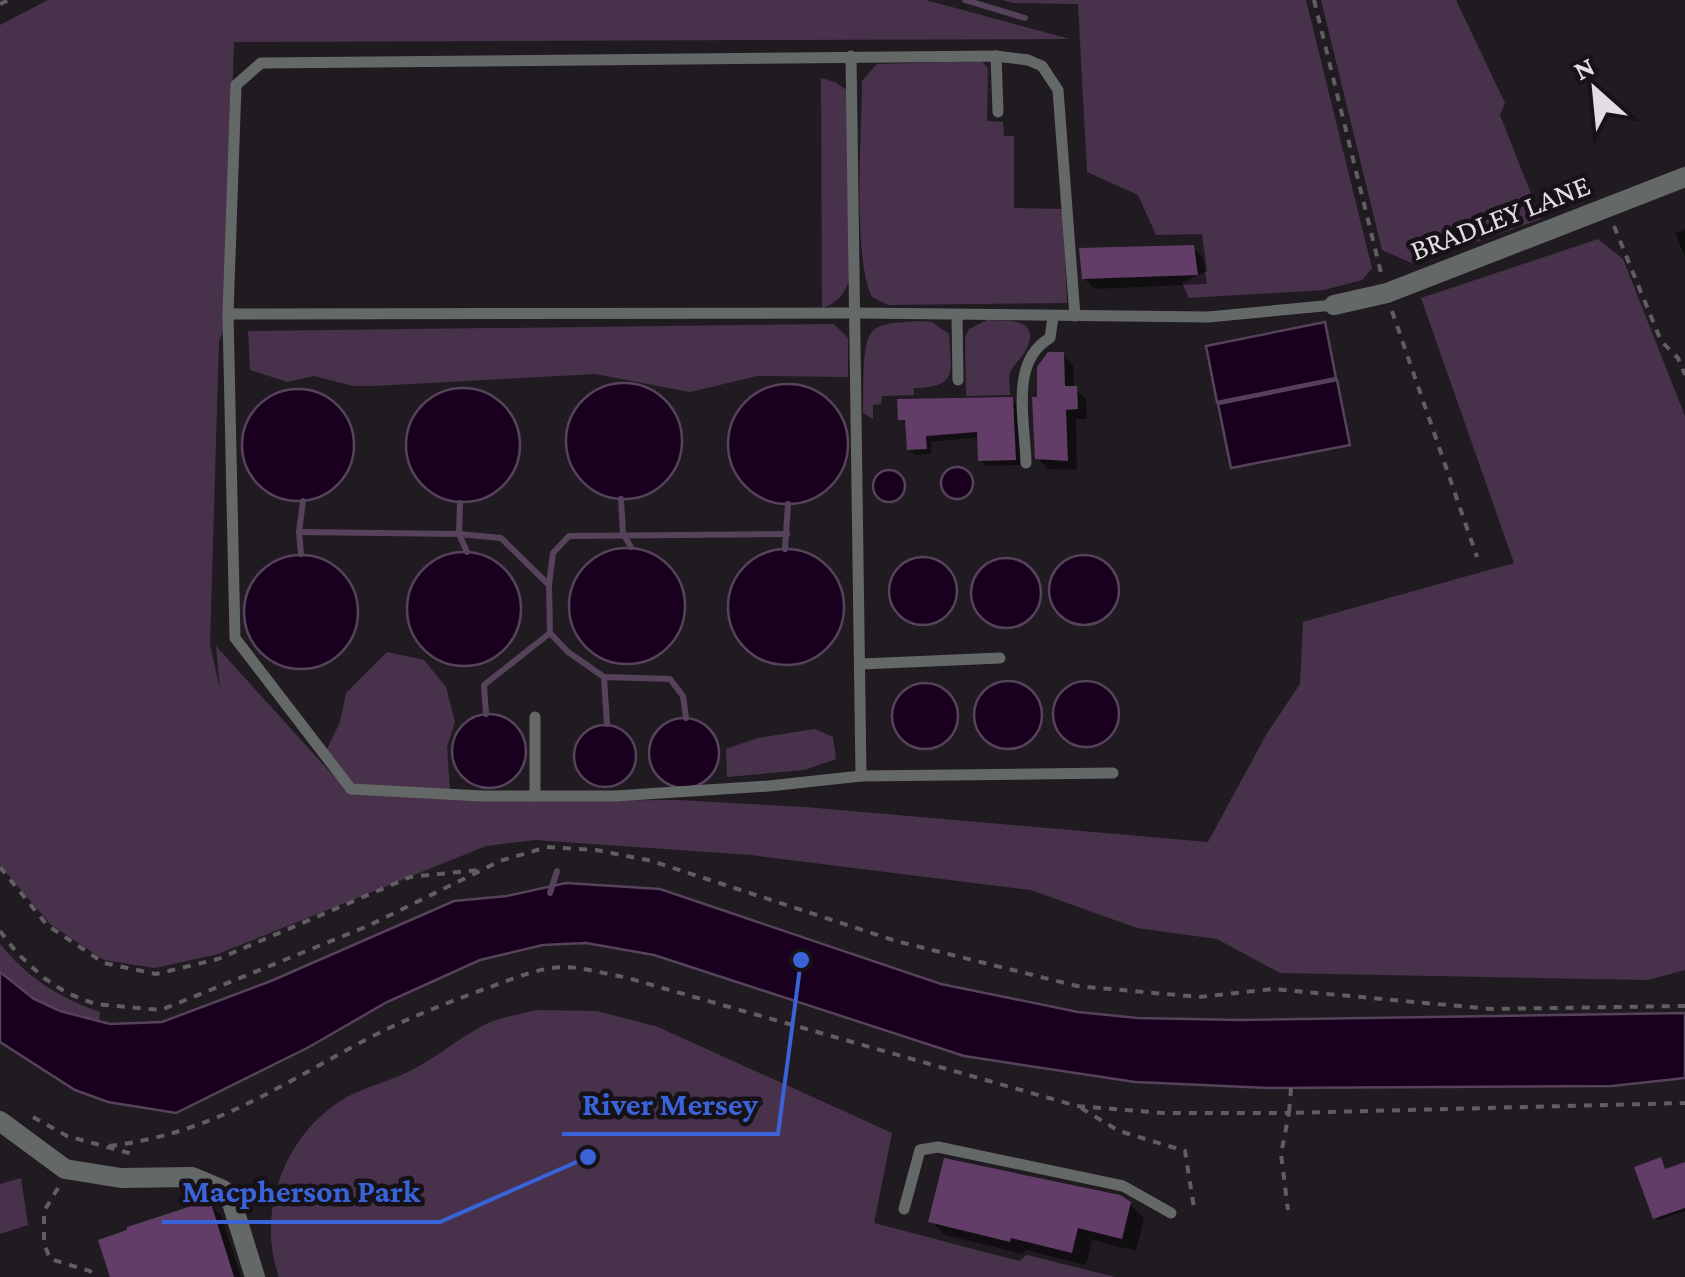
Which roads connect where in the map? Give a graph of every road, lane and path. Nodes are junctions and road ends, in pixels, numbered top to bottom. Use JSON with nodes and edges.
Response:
{"nodes":[{"id":1,"x":9,"y":0,"type":"edge"},
{"id":2,"x":1314,"y":0,"type":"edge"},
{"id":3,"x":0,"y":4,"type":"edge"},
{"id":4,"x":851,"y":56,"type":"junction"},
{"id":5,"x":996,"y":56,"type":"junction"},
{"id":6,"x":998,"y":112,"type":"dead end"},
{"id":7,"x":1685,"y":177,"type":"edge"},
{"id":8,"x":1606,"y":208,"type":"junction"},
{"id":9,"x":1388,"y":293,"type":"junction"},
{"id":10,"x":1334,"y":305,"type":"joint"},
{"id":11,"x":857,"y":313,"type":"junction"},
{"id":12,"x":228,"y":314,"type":"junction"},
{"id":13,"x":957,"y":315,"type":"junction"},
{"id":14,"x":1076,"y":316,"type":"junction"},
{"id":15,"x":1053,"y":317,"type":"junction"},
{"id":16,"x":1685,"y":375,"type":"edge"},
{"id":17,"x":958,"y":380,"type":"dead end"},
{"id":18,"x":1026,"y":463,"type":"dead end"},
{"id":19,"x":1477,"y":557,"type":"dead end"},
{"id":20,"x":1000,"y":658,"type":"dead end"},
{"id":21,"x":862,"y":664,"type":"junction"},
{"id":22,"x":535,"y":718,"type":"dead end"},
{"id":23,"x":1114,"y":773,"type":"dead end"},
{"id":24,"x":861,"y":776,"type":"junction"},
{"id":25,"x":535,"y":796,"type":"junction"},
{"id":26,"x":0,"y":868,"type":"edge"},
{"id":27,"x":483,"y":870,"type":"junction"},
{"id":28,"x":0,"y":931,"type":"edge"},
{"id":29,"x":1685,"y":1006,"type":"edge"},
{"id":30,"x":1291,"y":1088,"type":"dead end"},
{"id":31,"x":1685,"y":1103,"type":"edge"},
{"id":32,"x":1077,"y":1106,"type":"junction"},
{"id":33,"x":22,"y":1112,"type":"dead end"},
{"id":34,"x":1289,"y":1113,"type":"junction"},
{"id":35,"x":0,"y":1122,"type":"edge"},
{"id":36,"x":65,"y":1169,"type":"junction"},
{"id":37,"x":1194,"y":1208,"type":"dead end"},
{"id":38,"x":904,"y":1210,"type":"dead end"},
{"id":39,"x":1288,"y":1210,"type":"dead end"},
{"id":40,"x":1171,"y":1213,"type":"dead end"},
{"id":41,"x":95,"y":1277,"type":"edge"},
{"id":42,"x":255,"y":1277,"type":"edge"}],
"edges":[{"from":1,"to":3,"type":"path"},
{"from":2,"to":9,"type":"path"},
{"from":4,"to":5,"type":"lane"},
{"from":4,"to":11,"type":"lane"},
{"from":4,"to":12,"type":"lane"},
{"from":5,"to":6,"type":"lane"},
{"from":5,"to":14,"type":"lane"},
{"from":7,"to":8,"type":"street","name":"BRADLEY LANE"},
{"from":8,"to":9,"type":"street","name":"BRADLEY LANE"},
{"from":8,"to":16,"type":"path"},
{"from":9,"to":10,"type":"street","name":"BRADLEY LANE"},
{"from":9,"to":19,"type":"path"},
{"from":10,"to":14,"type":"lane"},
{"from":11,"to":12,"type":"lane"},
{"from":11,"to":13,"type":"lane"},
{"from":11,"to":21,"type":"lane"},
{"from":12,"to":25,"type":"lane"},
{"from":13,"to":15,"type":"lane"},
{"from":13,"to":17,"type":"lane"},
{"from":14,"to":15,"type":"lane"},
{"from":15,"to":18,"type":"lane"},
{"from":20,"to":21,"type":"lane"},
{"from":21,"to":24,"type":"lane"},
{"from":22,"to":25,"type":"lane"},
{"from":23,"to":24,"type":"lane"},
{"from":24,"to":25,"type":"lane"},
{"from":26,"to":27,"type":"path"},
{"from":27,"to":28,"type":"path"},
{"from":27,"to":29,"type":"path"},
{"from":30,"to":34,"type":"path"},
{"from":31,"to":34,"type":"path"},
{"from":32,"to":33,"type":"path"},
{"from":32,"to":34,"type":"path"},
{"from":32,"to":37,"type":"path"},
{"from":34,"to":39,"type":"path"},
{"from":35,"to":36,"type":"street"},
{"from":36,"to":41,"type":"path"},
{"from":36,"to":42,"type":"street"},
{"from":38,"to":40,"type":"lane"}]}
